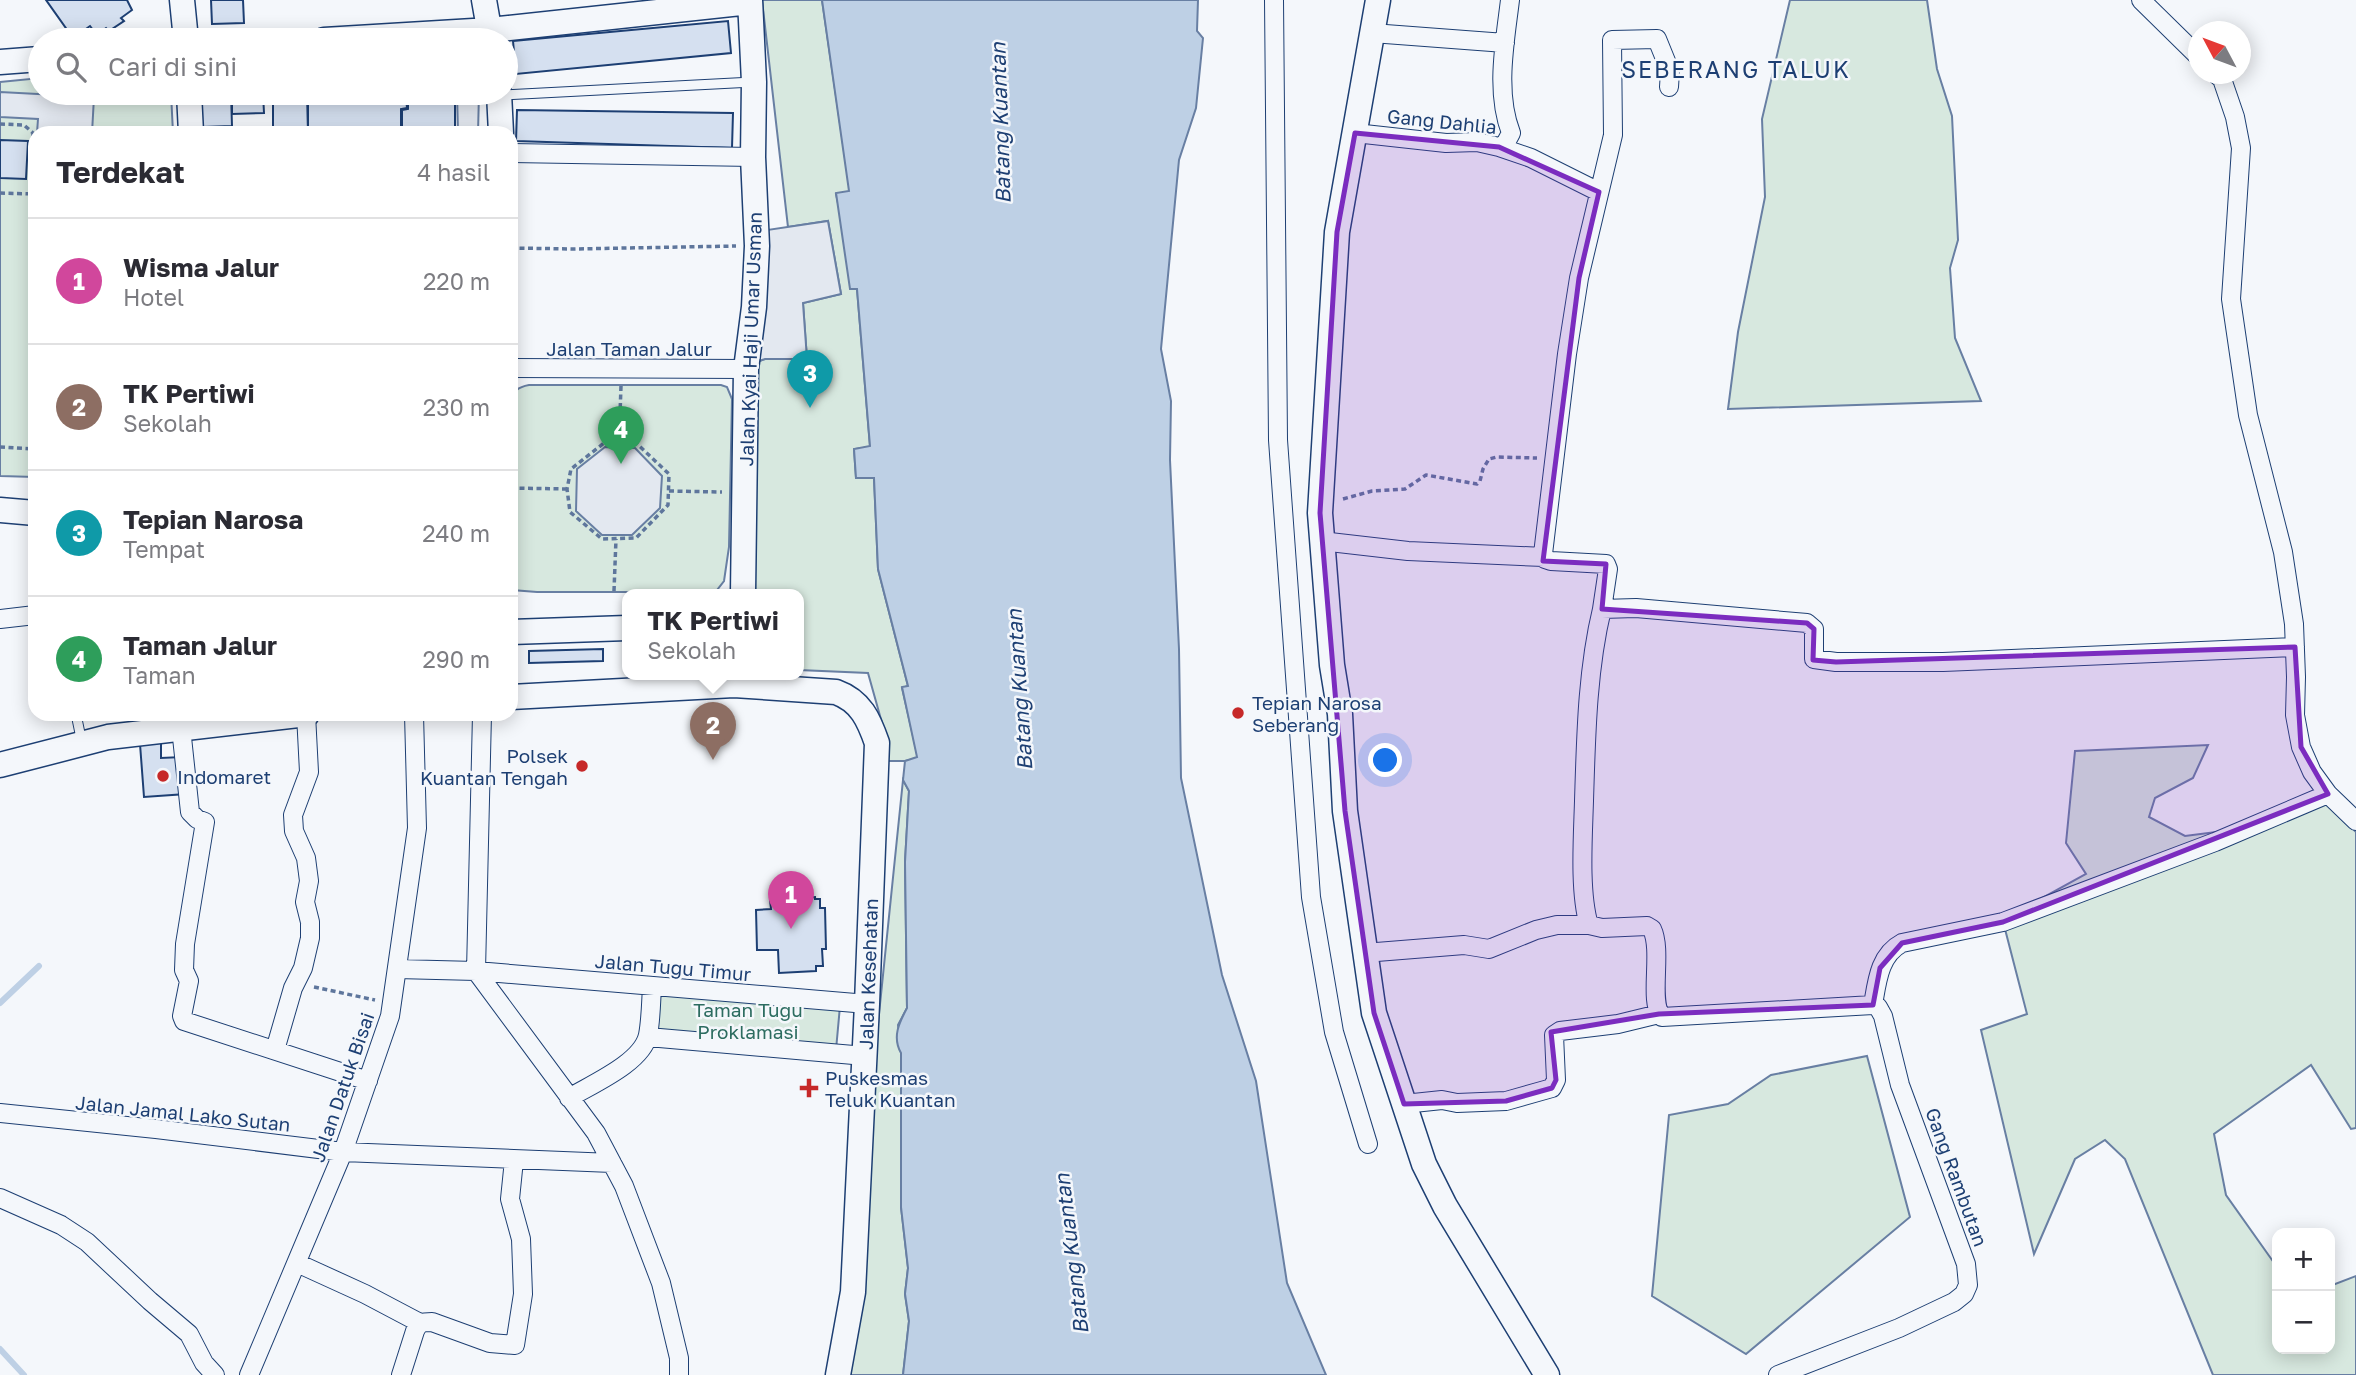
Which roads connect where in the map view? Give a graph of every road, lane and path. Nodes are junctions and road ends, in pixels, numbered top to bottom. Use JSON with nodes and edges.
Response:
{"nodes":[{"id":1,"x":182,"y":0,"type":"edge"},
{"id":2,"x":484,"y":0,"type":"edge"},
{"id":3,"x":1274,"y":0,"type":"edge"},
{"id":4,"x":1378,"y":0,"type":"edge"},
{"id":5,"x":1510,"y":0,"type":"edge"},
{"id":6,"x":2141,"y":0,"type":"edge"},
{"id":7,"x":750,"y":1,"type":"edge"},
{"id":8,"x":185,"y":28,"type":"edge"},
{"id":9,"x":489,"y":28,"type":"edge"},
{"id":10,"x":518,"y":31,"type":"edge"},
{"id":11,"x":1372,"y":33,"type":"junction"},
{"id":12,"x":1505,"y":43,"type":"junction"},
{"id":13,"x":2188,"y":45,"type":"edge"},
{"id":14,"x":28,"y":60,"type":"edge"},
{"id":15,"x":0,"y":62,"type":"edge"},
{"id":16,"x":754,"y":82,"type":"junction"},
{"id":17,"x":2224,"y":84,"type":"edge"},
{"id":18,"x":1669,"y":87,"type":"dead end"},
{"id":19,"x":518,"y":93,"type":"edge"},
{"id":20,"x":190,"y":105,"type":"edge"},
{"id":21,"x":500,"y":105,"type":"edge"},
{"id":22,"x":0,"y":124,"type":"edge"},
{"id":23,"x":191,"y":126,"type":"edge"},
{"id":24,"x":501,"y":126,"type":"edge"},
{"id":25,"x":28,"y":129,"type":"edge"},
{"id":26,"x":1355,"y":133,"type":"junction"},
{"id":27,"x":1503,"y":148,"type":"junction"},
{"id":28,"x":518,"y":153,"type":"edge"},
{"id":29,"x":753,"y":157,"type":"junction"},
{"id":30,"x":1599,"y":192,"type":"junction"},
{"id":31,"x":0,"y":193,"type":"edge"},
{"id":32,"x":28,"y":194,"type":"edge"},
{"id":33,"x":757,"y":246,"type":"junction"},
{"id":34,"x":518,"y":248,"type":"edge"},
{"id":35,"x":518,"y":369,"type":"edge"},
{"id":36,"x":747,"y":369,"type":"junction"},
{"id":37,"x":621,"y":386,"type":"dead end"},
{"id":38,"x":619,"y":442,"type":"junction"},
{"id":39,"x":0,"y":447,"type":"edge"},
{"id":40,"x":28,"y":449,"type":"edge"},
{"id":41,"x":1555,"y":458,"type":"junction"},
{"id":42,"x":518,"y":488,"type":"edge"},
{"id":43,"x":567,"y":489,"type":"junction"},
{"id":44,"x":668,"y":491,"type":"junction"},
{"id":45,"x":745,"y":493,"type":"junction"},
{"id":46,"x":1320,"y":502,"type":"junction"},
{"id":47,"x":0,"y":510,"type":"edge"},
{"id":48,"x":28,"y":512,"type":"edge"},
{"id":49,"x":616,"y":539,"type":"junction"},
{"id":50,"x":1321,"y":541,"type":"junction"},
{"id":51,"x":1544,"y":556,"type":"junction"},
{"id":52,"x":743,"y":589,"type":"edge"},
{"id":53,"x":614,"y":591,"type":"dead end"},
{"id":54,"x":1602,"y":609,"type":"junction"},
{"id":55,"x":28,"y":616,"type":"edge"},
{"id":56,"x":0,"y":619,"type":"edge"},
{"id":57,"x":622,"y":628,"type":"edge"},
{"id":58,"x":518,"y":632,"type":"edge"},
{"id":59,"x":2295,"y":647,"type":"junction"},
{"id":60,"x":735,"y":680,"type":"edge"},
{"id":61,"x":518,"y":696,"type":"edge"},
{"id":62,"x":77,"y":721,"type":"edge"},
{"id":63,"x":244,"y":721,"type":"edge"},
{"id":64,"x":307,"y":721,"type":"edge"},
{"id":65,"x":414,"y":721,"type":"edge"},
{"id":66,"x":482,"y":721,"type":"edge"},
{"id":67,"x":181,"y":728,"type":"junction"},
{"id":68,"x":82,"y":743,"type":"junction"},
{"id":69,"x":0,"y":765,"type":"edge"},
{"id":70,"x":2328,"y":794,"type":"junction"},
{"id":71,"x":2356,"y":821,"type":"edge"},
{"id":72,"x":1589,"y":925,"type":"junction"},
{"id":73,"x":1364,"y":953,"type":"junction"},
{"id":74,"x":397,"y":969,"type":"junction"},
{"id":75,"x":476,"y":971,"type":"junction"},
{"id":76,"x":295,"y":983,"type":"junction"},
{"id":77,"x":652,"y":986,"type":"junction"},
{"id":78,"x":392,"y":1003,"type":"junction"},
{"id":79,"x":867,"y":1004,"type":"junction"},
{"id":80,"x":1873,"y":1005,"type":"junction"},
{"id":81,"x":1659,"y":1014,"type":"junction"},
{"id":82,"x":648,"y":1037,"type":"junction"},
{"id":83,"x":275,"y":1050,"type":"junction"},
{"id":84,"x":865,"y":1056,"type":"junction"},
{"id":85,"x":368,"y":1081,"type":"junction"},
{"id":86,"x":569,"y":1098,"type":"junction"},
{"id":87,"x":1404,"y":1104,"type":"junction"},
{"id":88,"x":0,"y":1113,"type":"edge"},
{"id":89,"x":1368,"y":1144,"type":"dead end"},
{"id":90,"x":343,"y":1153,"type":"junction"},
{"id":91,"x":514,"y":1160,"type":"junction"},
{"id":92,"x":612,"y":1163,"type":"junction"},
{"id":93,"x":0,"y":1198,"type":"edge"},
{"id":94,"x":297,"y":1263,"type":"junction"},
{"id":95,"x":420,"y":1323,"type":"junction"},
{"id":96,"x":215,"y":1375,"type":"edge"},
{"id":97,"x":249,"y":1375,"type":"edge"},
{"id":98,"x":401,"y":1375,"type":"edge"},
{"id":99,"x":679,"y":1375,"type":"edge"},
{"id":100,"x":838,"y":1375,"type":"edge"},
{"id":101,"x":1547,"y":1375,"type":"edge"},
{"id":102,"x":1778,"y":1375,"type":"edge"}],
"edges":[{"from":1,"to":8,"type":"street"},
{"from":2,"to":9,"type":"street"},
{"from":3,"to":89,"type":"street"},
{"from":4,"to":11,"type":"street"},
{"from":5,"to":12,"type":"street"},
{"from":6,"to":13,"type":"street"},
{"from":7,"to":10,"type":"street"},
{"from":7,"to":16,"type":"street","name":"Jalan Kyai Haji Umar Usman"},
{"from":11,"to":12,"type":"street"},
{"from":11,"to":26,"type":"street"},
{"from":12,"to":27,"type":"street"},
{"from":14,"to":15,"type":"street"},
{"from":16,"to":19,"type":"lane"},
{"from":16,"to":29,"type":"street","name":"Jalan Kyai Haji Umar Usman"},
{"from":17,"to":59,"type":"street"},
{"from":18,"to":30,"type":"street"},
{"from":20,"to":23,"type":"street"},
{"from":21,"to":24,"type":"street"},
{"from":22,"to":25,"type":"path"},
{"from":26,"to":27,"type":"street","name":"Gang Dahlia"},
{"from":26,"to":46,"type":"street"},
{"from":27,"to":30,"type":"street","name":"Gang Dahlia"},
{"from":28,"to":29,"type":"street"},
{"from":29,"to":33,"type":"street","name":"Jalan Kyai Haji Umar Usman"},
{"from":30,"to":41,"type":"street"},
{"from":31,"to":32,"type":"path"},
{"from":33,"to":34,"type":"path"},
{"from":33,"to":36,"type":"street","name":"Jalan Kyai Haji Umar Usman"},
{"from":35,"to":36,"type":"street","name":"Jalan Taman Jalur"},
{"from":36,"to":45,"type":"street","name":"Jalan Kyai Haji Umar Usman"},
{"from":37,"to":38,"type":"path"},
{"from":38,"to":43,"type":"path"},
{"from":38,"to":44,"type":"path"},
{"from":39,"to":40,"type":"path"},
{"from":41,"to":46,"type":"path"},
{"from":41,"to":51,"type":"street"},
{"from":42,"to":43,"type":"path"},
{"from":43,"to":49,"type":"path"},
{"from":44,"to":45,"type":"path"},
{"from":44,"to":49,"type":"path"},
{"from":45,"to":52,"type":"street","name":"Jalan Kyai Haji Umar Usman"},
{"from":46,"to":50,"type":"street"},
{"from":47,"to":48,"type":"street"},
{"from":49,"to":53,"type":"path"},
{"from":50,"to":51,"type":"street"},
{"from":50,"to":73,"type":"street"},
{"from":51,"to":54,"type":"street"},
{"from":54,"to":59,"type":"street"},
{"from":54,"to":72,"type":"street"},
{"from":55,"to":56,"type":"street"},
{"from":57,"to":58,"type":"street"},
{"from":59,"to":70,"type":"street"},
{"from":60,"to":61,"type":"street","name":"Jalan Kesehatan"},
{"from":60,"to":79,"type":"street","name":"Jalan Kesehatan"},
{"from":62,"to":68,"type":"lane"},
{"from":63,"to":67,"type":"street"},
{"from":64,"to":76,"type":"street"},
{"from":65,"to":74,"type":"street","name":"Jalan Datuk Bisai"},
{"from":66,"to":75,"type":"street"},
{"from":67,"to":68,"type":"street"},
{"from":67,"to":83,"type":"street"},
{"from":68,"to":69,"type":"street"},
{"from":70,"to":71,"type":"street"},
{"from":70,"to":80,"type":"street"},
{"from":72,"to":73,"type":"street"},
{"from":72,"to":81,"type":"street"},
{"from":73,"to":87,"type":"street"},
{"from":74,"to":75,"type":"street","name":"Jalan Tugu Timur"},
{"from":74,"to":78,"type":"street","name":"Jalan Datuk Bisai"},
{"from":75,"to":77,"type":"street","name":"Jalan Tugu Timur"},
{"from":75,"to":86,"type":"street"},
{"from":76,"to":78,"type":"path"},
{"from":76,"to":83,"type":"street"},
{"from":77,"to":79,"type":"street","name":"Jalan Tugu Timur"},
{"from":77,"to":82,"type":"street"},
{"from":78,"to":85,"type":"street","name":"Jalan Datuk Bisai"},
{"from":79,"to":84,"type":"street","name":"Jalan Kesehatan"},
{"from":80,"to":81,"type":"street"},
{"from":80,"to":102,"type":"street","name":"Gang Rambutan"},
{"from":81,"to":87,"type":"street"},
{"from":82,"to":84,"type":"street"},
{"from":82,"to":86,"type":"street"},
{"from":83,"to":85,"type":"street"},
{"from":84,"to":100,"type":"street","name":"Jalan Kesehatan"},
{"from":85,"to":90,"type":"street","name":"Jalan Datuk Bisai"},
{"from":86,"to":92,"type":"street"},
{"from":87,"to":101,"type":"street"},
{"from":88,"to":90,"type":"street","name":"Jalan Jamal Lako Sutan"},
{"from":90,"to":91,"type":"street","name":"Jalan Jamal Lako Sutan"},
{"from":90,"to":94,"type":"street","name":"Jalan Datuk Bisai"},
{"from":91,"to":92,"type":"street","name":"Jalan Jamal Lako Sutan"},
{"from":91,"to":95,"type":"street"},
{"from":92,"to":99,"type":"street"},
{"from":93,"to":96,"type":"street"},
{"from":94,"to":95,"type":"street"},
{"from":94,"to":97,"type":"street","name":"Jalan Datuk Bisai"},
{"from":95,"to":98,"type":"street"}]}
